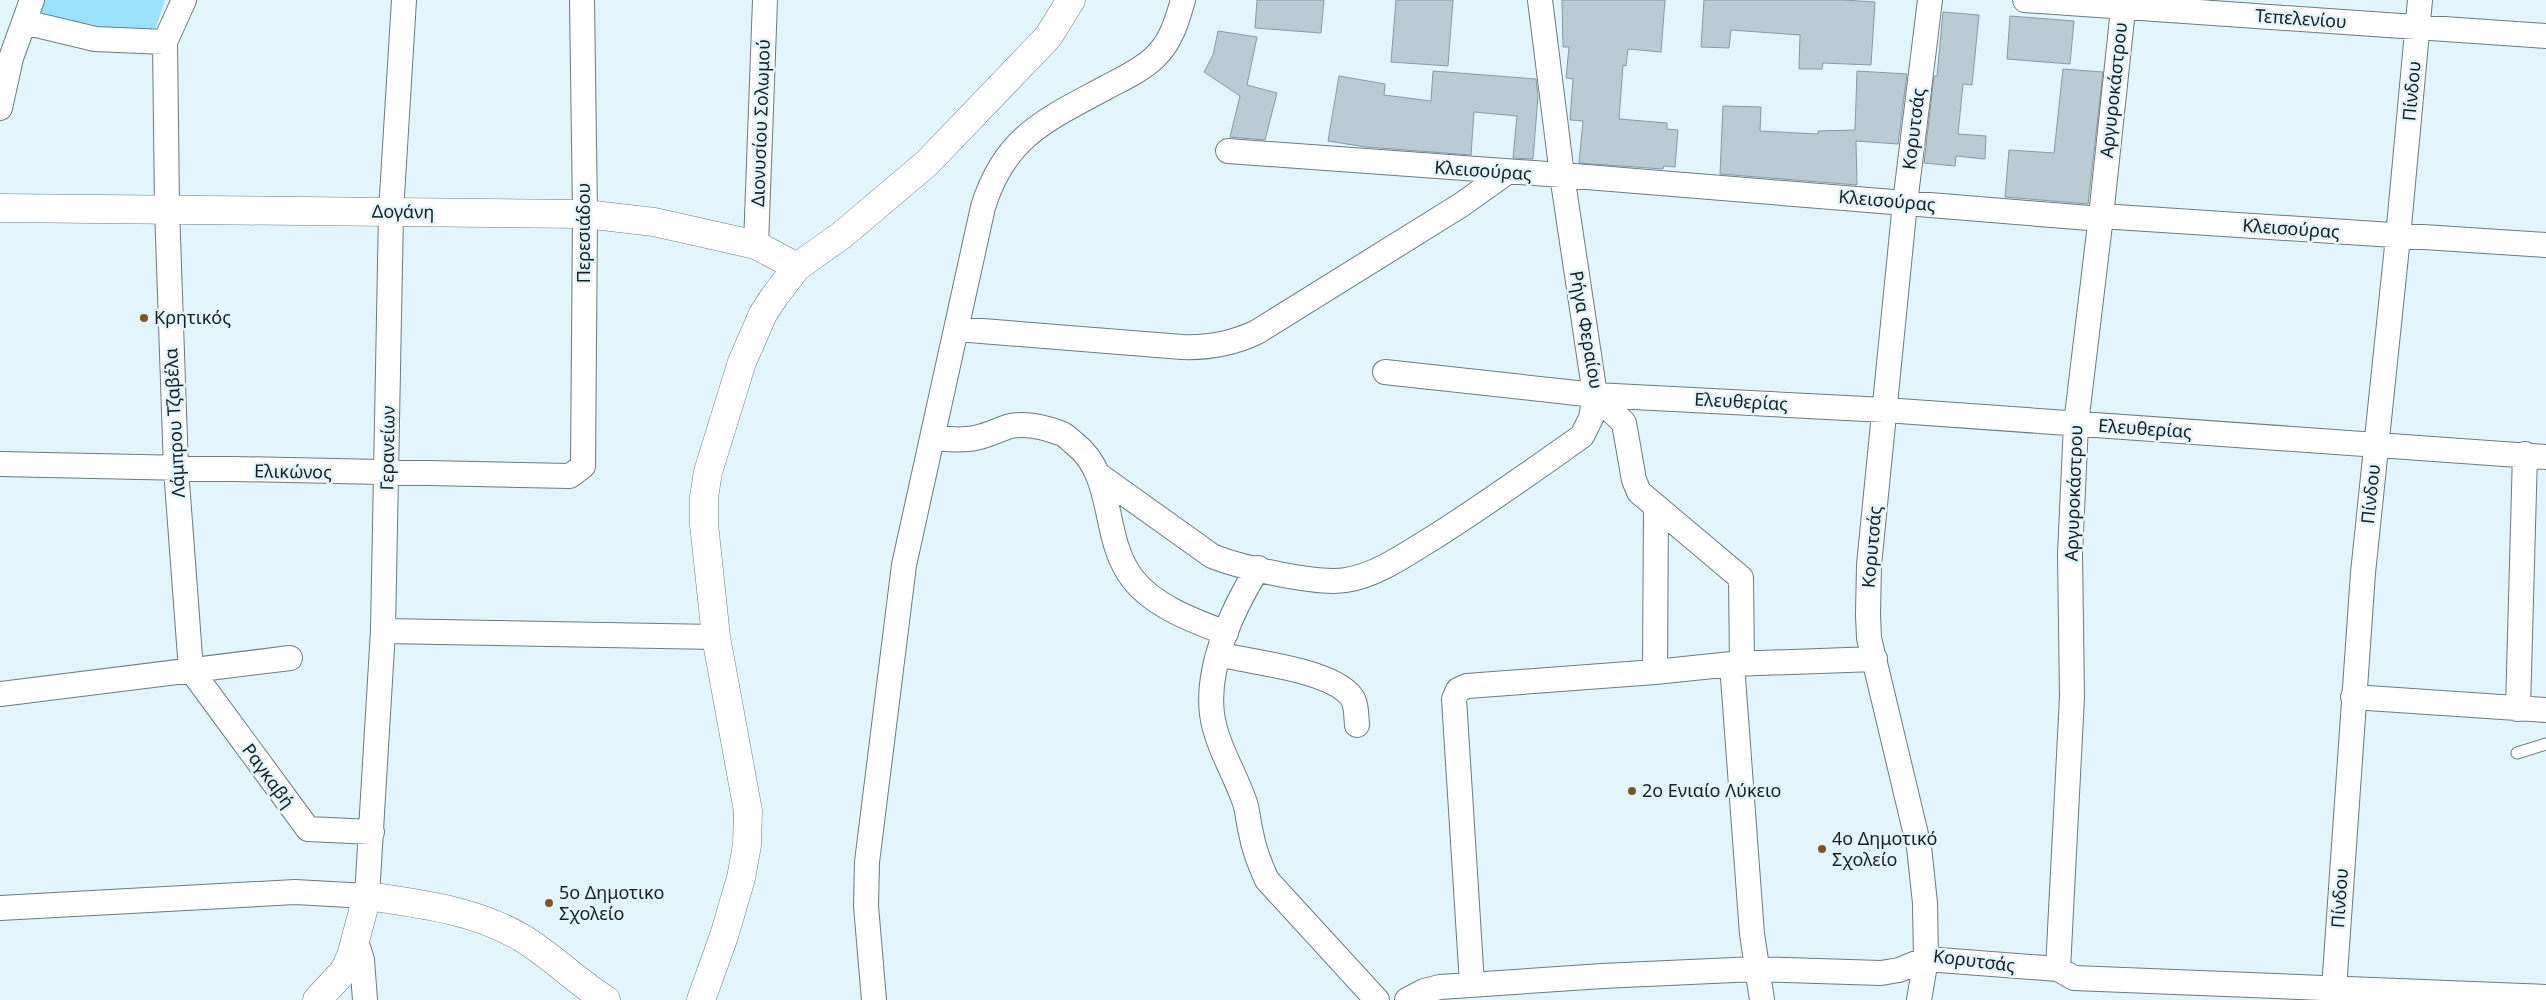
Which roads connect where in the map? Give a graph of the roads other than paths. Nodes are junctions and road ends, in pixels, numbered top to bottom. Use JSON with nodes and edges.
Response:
{"nodes":[{"id":1,"x":184,"y":0,"type":"edge"},
{"id":2,"x":404,"y":0,"type":"edge"},
{"id":3,"x":582,"y":0,"type":"edge"},
{"id":4,"x":765,"y":0,"type":"edge"},
{"id":5,"x":1071,"y":0,"type":"edge"},
{"id":6,"x":1183,"y":0,"type":"edge"},
{"id":7,"x":1540,"y":0,"type":"edge"},
{"id":8,"x":1930,"y":0,"type":"edge"},
{"id":9,"x":2026,"y":0,"type":"edge"},
{"id":10,"x":2420,"y":0,"type":"edge"},
{"id":11,"x":2123,"y":4,"type":"edge"},
{"id":12,"x":28,"y":11,"type":"edge"},
{"id":13,"x":2418,"y":27,"type":"junction"},
{"id":14,"x":2546,"y":36,"type":"edge"},
{"id":15,"x":165,"y":42,"type":"junction"},
{"id":16,"x":0,"y":108,"type":"edge"},
{"id":17,"x":1228,"y":151,"type":"dead end"},
{"id":18,"x":1506,"y":173,"type":"junction"},
{"id":19,"x":1562,"y":175,"type":"junction"},
{"id":20,"x":1905,"y":203,"type":"junction"},
{"id":21,"x":0,"y":208,"type":"edge"},
{"id":22,"x":167,"y":208,"type":"junction"},
{"id":23,"x":391,"y":212,"type":"junction"},
{"id":24,"x":585,"y":214,"type":"junction"},
{"id":25,"x":2102,"y":216,"type":"junction"},
{"id":26,"x":2398,"y":237,"type":"junction"},
{"id":27,"x":756,"y":246,"type":"junction"},
{"id":28,"x":2546,"y":246,"type":"edge"},
{"id":29,"x":797,"y":267,"type":"junction"},
{"id":30,"x":957,"y":329,"type":"junction"},
{"id":31,"x":1385,"y":372,"type":"dead end"},
{"id":32,"x":1595,"y":395,"type":"junction"},
{"id":33,"x":1885,"y":410,"type":"junction"},
{"id":34,"x":2076,"y":424,"type":"junction"},
{"id":35,"x":933,"y":438,"type":"junction"},
{"id":36,"x":2376,"y":445,"type":"junction"},
{"id":37,"x":2535,"y":456,"type":"edge"},
{"id":38,"x":0,"y":464,"type":"edge"},
{"id":39,"x":583,"y":466,"type":"joint"},
{"id":40,"x":176,"y":469,"type":"junction"},
{"id":41,"x":388,"y":474,"type":"junction"},
{"id":42,"x":1100,"y":476,"type":"junction"},
{"id":43,"x":1656,"y":507,"type":"junction"},
{"id":44,"x":1258,"y":568,"type":"junction"},
{"id":45,"x":384,"y":631,"type":"junction"},
{"id":46,"x":716,"y":637,"type":"junction"},
{"id":47,"x":1223,"y":644,"type":"junction"},
{"id":48,"x":290,"y":658,"type":"dead end"},
{"id":49,"x":1875,"y":659,"type":"junction"},
{"id":50,"x":1737,"y":664,"type":"junction"},
{"id":51,"x":191,"y":670,"type":"junction"},
{"id":52,"x":1655,"y":672,"type":"junction"},
{"id":53,"x":0,"y":694,"type":"edge"},
{"id":54,"x":2353,"y":697,"type":"junction"},
{"id":55,"x":2518,"y":709,"type":"junction"},
{"id":56,"x":2546,"y":710,"type":"edge"},
{"id":57,"x":1357,"y":725,"type":"dead end"},
{"id":58,"x":2546,"y":744,"type":"edge"},
{"id":59,"x":2517,"y":753,"type":"dead end"},
{"id":60,"x":372,"y":832,"type":"junction"},
{"id":61,"x":367,"y":896,"type":"junction"},
{"id":62,"x":0,"y":908,"type":"edge"},
{"id":63,"x":355,"y":938,"type":"junction"},
{"id":64,"x":1926,"y":959,"type":"junction"},
{"id":65,"x":1756,"y":969,"type":"junction"},
{"id":66,"x":2066,"y":974,"type":"junction"},
{"id":67,"x":1472,"y":984,"type":"junction"},
{"id":68,"x":2334,"y":989,"type":"junction"},
{"id":69,"x":2546,"y":996,"type":"edge"},
{"id":70,"x":2466,"y":997,"type":"edge"},
{"id":71,"x":316,"y":1000,"type":"edge"},
{"id":72,"x":365,"y":1000,"type":"edge"},
{"id":73,"x":606,"y":1000,"type":"edge"},
{"id":74,"x":701,"y":1000,"type":"edge"},
{"id":75,"x":874,"y":1000,"type":"edge"},
{"id":76,"x":1377,"y":1000,"type":"edge"},
{"id":77,"x":1407,"y":1000,"type":"edge"},
{"id":78,"x":1762,"y":1000,"type":"edge"},
{"id":79,"x":1919,"y":1000,"type":"edge"}],
"edges":[{"from":1,"to":15,"type":"street","name":"Λάμπρου Τζαβέλα"},
{"from":2,"to":23,"type":"street","name":"Γερανείων"},
{"from":3,"to":24,"type":"street","name":"Περεσιάδου"},
{"from":4,"to":27,"type":"street","name":"Διονυσίου Σολωμού"},
{"from":5,"to":29,"type":"street"},
{"from":6,"to":30,"type":"street"},
{"from":7,"to":19,"type":"street","name":"Ρήγα Φεραίου"},
{"from":8,"to":20,"type":"street","name":"Κορυτσάς"},
{"from":9,"to":11,"type":"street","name":"Τεπελενίου"},
{"from":10,"to":13,"type":"street","name":"Πίνδου"},
{"from":11,"to":13,"type":"street","name":"Τεπελενίου"},
{"from":11,"to":25,"type":"street","name":"Αργυροκάστρου"},
{"from":12,"to":15,"type":"street"},
{"from":12,"to":16,"type":"street"},
{"from":13,"to":14,"type":"street","name":"Τεπελενίου"},
{"from":13,"to":26,"type":"street","name":"Πίνδου"},
{"from":15,"to":22,"type":"street","name":"Λάμπρου Τζαβέλα"},
{"from":17,"to":18,"type":"street","name":"Κλεισούρας"},
{"from":18,"to":19,"type":"street","name":"Κλεισούρας"},
{"from":18,"to":30,"type":"street"},
{"from":19,"to":20,"type":"street","name":"Κλεισούρας"},
{"from":19,"to":32,"type":"street","name":"Ρήγα Φεραίου"},
{"from":20,"to":25,"type":"street","name":"Κλεισούρας"},
{"from":20,"to":33,"type":"street","name":"Κορυτσάς"},
{"from":21,"to":22,"type":"street","name":"Δογάνη"},
{"from":22,"to":23,"type":"street","name":"Δογάνη"},
{"from":22,"to":40,"type":"street","name":"Λάμπρου Τζαβέλα"},
{"from":23,"to":24,"type":"street","name":"Δογάνη"},
{"from":23,"to":41,"type":"street","name":"Γερανείων"},
{"from":24,"to":27,"type":"street","name":"Δογάνη"},
{"from":24,"to":39,"type":"street","name":"Περεσιάδου"},
{"from":25,"to":26,"type":"street","name":"Κλεισούρας"},
{"from":25,"to":34,"type":"street","name":"Αργυροκάστρου"},
{"from":26,"to":28,"type":"street","name":"Κλεισούρας"},
{"from":26,"to":36,"type":"street","name":"Πίνδου"},
{"from":27,"to":29,"type":"street","name":"Δογάνη"},
{"from":29,"to":46,"type":"street"},
{"from":30,"to":35,"type":"street"},
{"from":31,"to":32,"type":"street","name":"Ελευθερίας"},
{"from":32,"to":33,"type":"street","name":"Ελευθερίας"},
{"from":32,"to":43,"type":"street","name":"Ρήγα Φεραίου"},
{"from":32,"to":44,"type":"street"},
{"from":33,"to":34,"type":"street","name":"Ελευθερίας"},
{"from":33,"to":49,"type":"street","name":"Κορυτσάς"},
{"from":34,"to":36,"type":"street","name":"Ελευθερίας"},
{"from":34,"to":66,"type":"street","name":"Αργυροκάστρου"},
{"from":35,"to":42,"type":"street"},
{"from":35,"to":75,"type":"street"},
{"from":36,"to":37,"type":"street","name":"Ελευθερίας"},
{"from":36,"to":54,"type":"street","name":"Πίνδου"},
{"from":37,"to":55,"type":"street"},
{"from":38,"to":40,"type":"street","name":"Ελικώνος"},
{"from":39,"to":41,"type":"street","name":"Ελικώνος"},
{"from":40,"to":41,"type":"street","name":"Ελικώνος"},
{"from":40,"to":51,"type":"street","name":"Λάμπρου Τζαβέλα"},
{"from":41,"to":45,"type":"street","name":"Γερανείων"},
{"from":42,"to":44,"type":"street"},
{"from":42,"to":47,"type":"street"},
{"from":43,"to":50,"type":"street","name":"Ρήγα Φεραίου"},
{"from":43,"to":52,"type":"street"},
{"from":44,"to":47,"type":"street"},
{"from":45,"to":46,"type":"street"},
{"from":45,"to":60,"type":"street","name":"Γερανείων"},
{"from":46,"to":74,"type":"street"},
{"from":47,"to":57,"type":"street"},
{"from":47,"to":76,"type":"street"},
{"from":48,"to":51,"type":"street"},
{"from":49,"to":50,"type":"street"},
{"from":49,"to":64,"type":"street","name":"Κορυτσάς"},
{"from":50,"to":52,"type":"street"},
{"from":50,"to":65,"type":"street","name":"Ρήγα Φεραίου"},
{"from":51,"to":53,"type":"street"},
{"from":51,"to":60,"type":"street","name":"Ραγκαβή"},
{"from":52,"to":67,"type":"street"},
{"from":54,"to":55,"type":"street"},
{"from":54,"to":68,"type":"street","name":"Πίνδου"},
{"from":55,"to":56,"type":"street"},
{"from":58,"to":59,"type":"lane"},
{"from":60,"to":61,"type":"street","name":"Γερανείων"},
{"from":61,"to":62,"type":"street"},
{"from":61,"to":63,"type":"street"},
{"from":61,"to":73,"type":"street"},
{"from":63,"to":71,"type":"street"},
{"from":63,"to":72,"type":"street"},
{"from":64,"to":65,"type":"street"},
{"from":64,"to":66,"type":"street","name":"Κορυτσάς"},
{"from":64,"to":79,"type":"street"},
{"from":65,"to":67,"type":"street"},
{"from":65,"to":78,"type":"street","name":"Ρήγα Φεραίου"},
{"from":66,"to":68,"type":"street","name":"Κορυτσάς"},
{"from":67,"to":77,"type":"street"},
{"from":68,"to":70,"type":"street","name":"Κορυτσάς"},
{"from":69,"to":70,"type":"street","name":"Κορυτσάς"}]}
